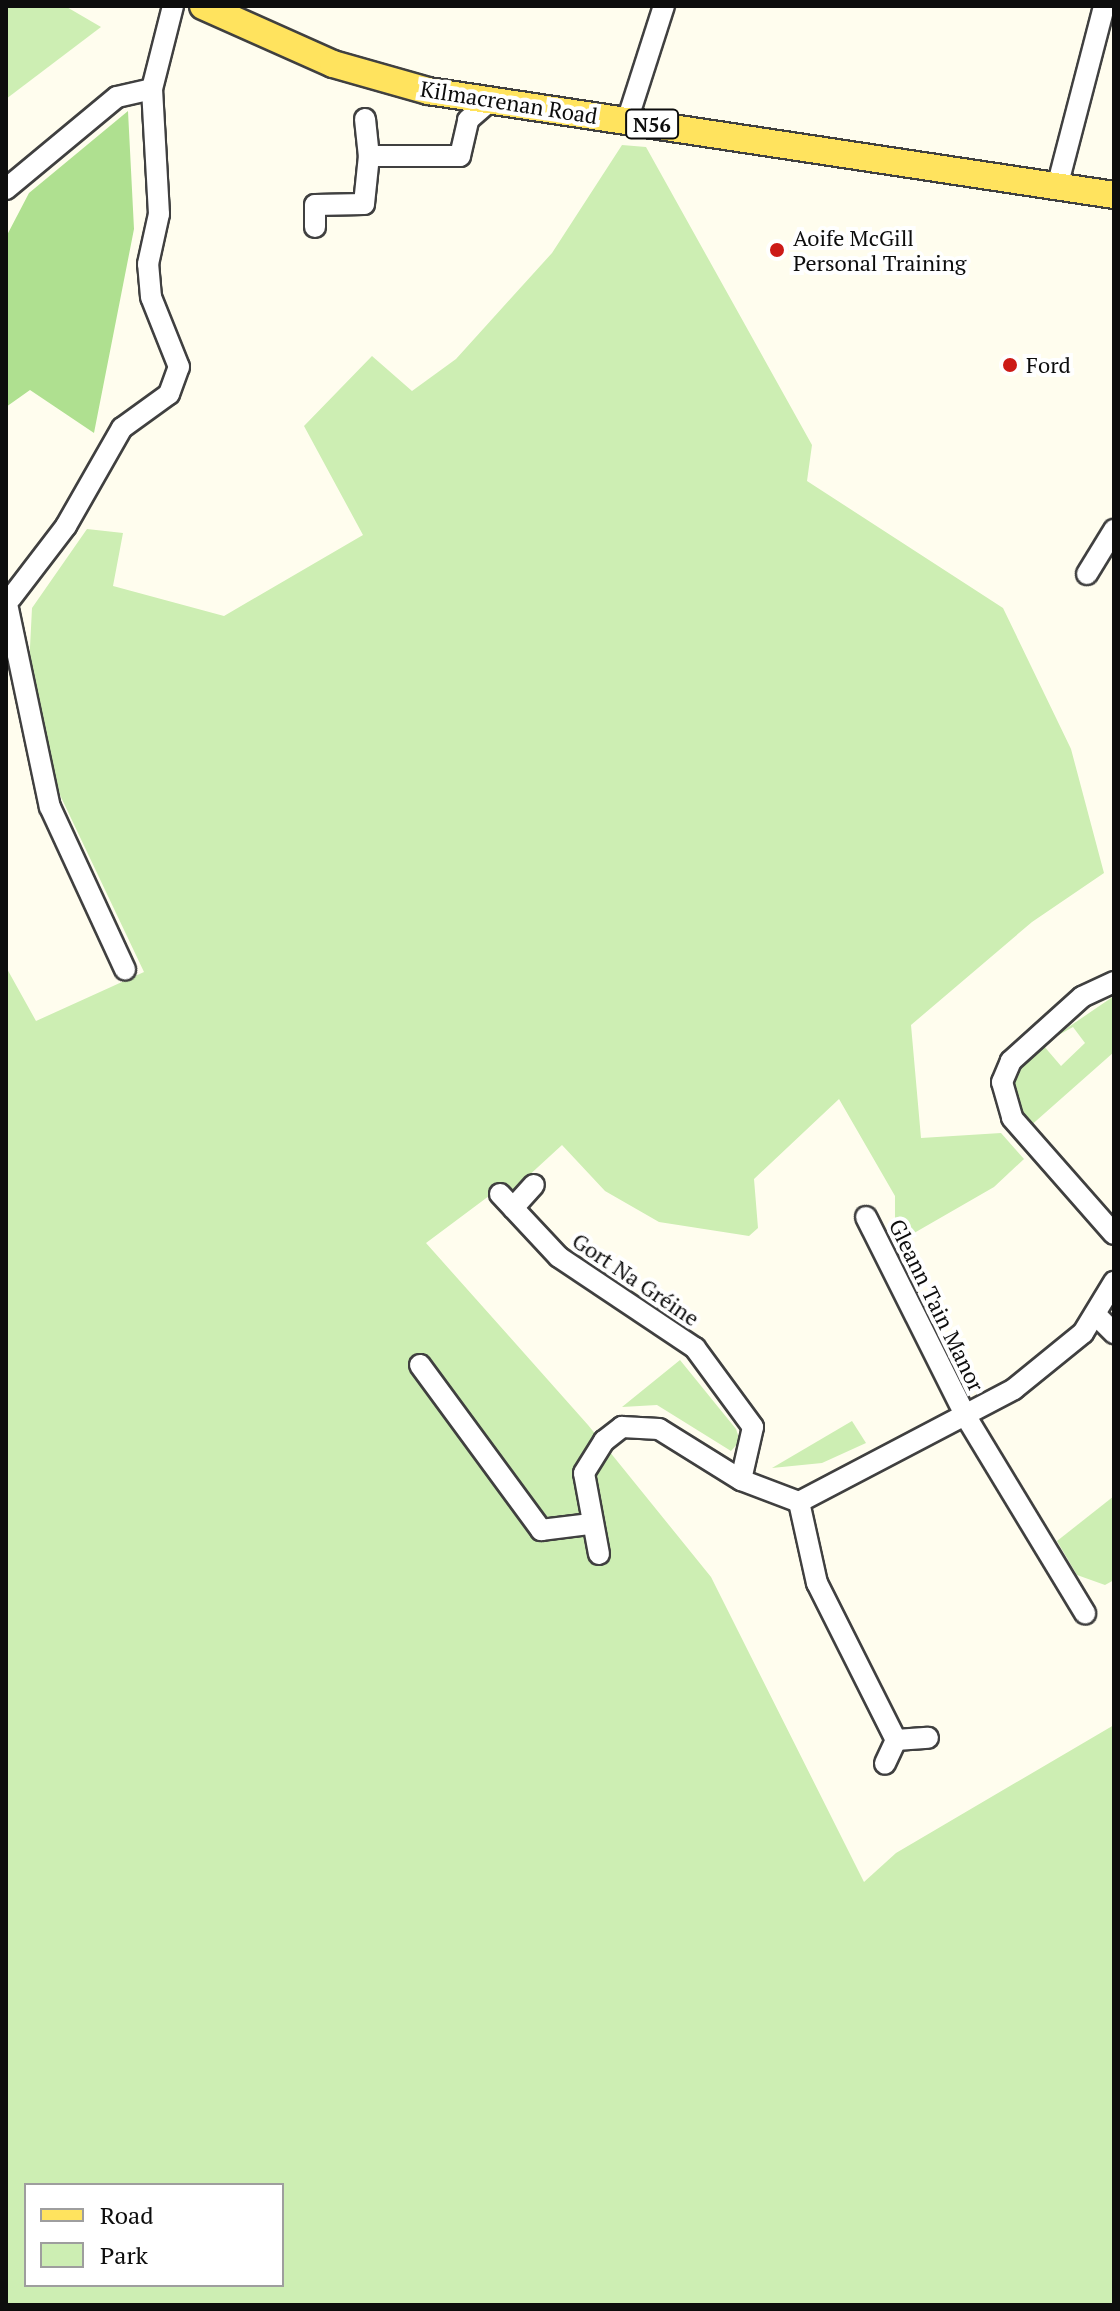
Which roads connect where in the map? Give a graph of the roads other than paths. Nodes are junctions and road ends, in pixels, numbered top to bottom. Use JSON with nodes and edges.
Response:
{"nodes":[{"id":1,"x":173,"y":6,"type":"edge"},
{"id":2,"x":203,"y":6,"type":"edge"},
{"id":3,"x":664,"y":6,"type":"edge"},
{"id":4,"x":1104,"y":6,"type":"edge"},
{"id":5,"x":152,"y":89,"type":"junction"},
{"id":6,"x":490,"y":101,"type":"junction"},
{"id":7,"x":365,"y":119,"type":"dead end"},
{"id":8,"x":627,"y":121,"type":"junction"},
{"id":9,"x":369,"y":156,"type":"junction"},
{"id":10,"x":1057,"y":187,"type":"junction"},
{"id":11,"x":6,"y":189,"type":"edge"},
{"id":12,"x":1114,"y":195,"type":"edge"},
{"id":13,"x":315,"y":227,"type":"dead end"},
{"id":14,"x":1114,"y":530,"type":"edge"},
{"id":15,"x":1087,"y":574,"type":"dead end"},
{"id":16,"x":9,"y":598,"type":"edge"},
{"id":17,"x":125,"y":969,"type":"dead end"},
{"id":18,"x":1114,"y":982,"type":"edge"},
{"id":19,"x":534,"y":1185,"type":"dead end"},
{"id":20,"x":866,"y":1217,"type":"dead end"},
{"id":21,"x":1114,"y":1234,"type":"edge"},
{"id":22,"x":1114,"y":1282,"type":"edge"},
{"id":23,"x":1098,"y":1317,"type":"junction"},
{"id":24,"x":1114,"y":1333,"type":"edge"},
{"id":25,"x":420,"y":1365,"type":"dead end"},
{"id":26,"x":965,"y":1415,"type":"junction"},
{"id":27,"x":741,"y":1480,"type":"junction"},
{"id":28,"x":799,"y":1502,"type":"junction"},
{"id":29,"x":589,"y":1524,"type":"junction"},
{"id":30,"x":599,"y":1554,"type":"dead end"},
{"id":31,"x":1085,"y":1613,"type":"dead end"},
{"id":32,"x":928,"y":1738,"type":"dead end"},
{"id":33,"x":896,"y":1740,"type":"junction"},
{"id":34,"x":885,"y":1764,"type":"dead end"}],
"edges":[{"from":1,"to":5,"type":"street"},
{"from":2,"to":6,"type":"main road","name":"Kilmacrenan Road","number":"N56"},
{"from":3,"to":8,"type":"street"},
{"from":4,"to":10,"type":"street"},
{"from":5,"to":11,"type":"street"},
{"from":5,"to":16,"type":"street"},
{"from":6,"to":8,"type":"main road","name":"Kilmacrenan Road","number":"N56"},
{"from":6,"to":9,"type":"street"},
{"from":7,"to":9,"type":"street"},
{"from":8,"to":10,"type":"main road","name":"Kilmacrenan Road","number":"N56"},
{"from":9,"to":13,"type":"street"},
{"from":10,"to":12,"type":"main road","name":"Kilmacrenan Road","number":"N56"},
{"from":14,"to":15,"type":"street"},
{"from":16,"to":17,"type":"street"},
{"from":18,"to":21,"type":"street"},
{"from":19,"to":27,"type":"street","name":"Gort Na Gréine"},
{"from":20,"to":26,"type":"street","name":"Gleann Tain Manor"},
{"from":22,"to":23,"type":"street","name":"Gleann Tain Manor"},
{"from":23,"to":24,"type":"street"},
{"from":23,"to":26,"type":"street","name":"Gleann Tain Manor"},
{"from":25,"to":29,"type":"street"},
{"from":26,"to":28,"type":"street"},
{"from":26,"to":31,"type":"street","name":"Gleann Tain Manor"},
{"from":27,"to":28,"type":"street"},
{"from":27,"to":29,"type":"street"},
{"from":28,"to":33,"type":"street"},
{"from":29,"to":30,"type":"street"},
{"from":32,"to":33,"type":"street"},
{"from":33,"to":34,"type":"street"}]}
